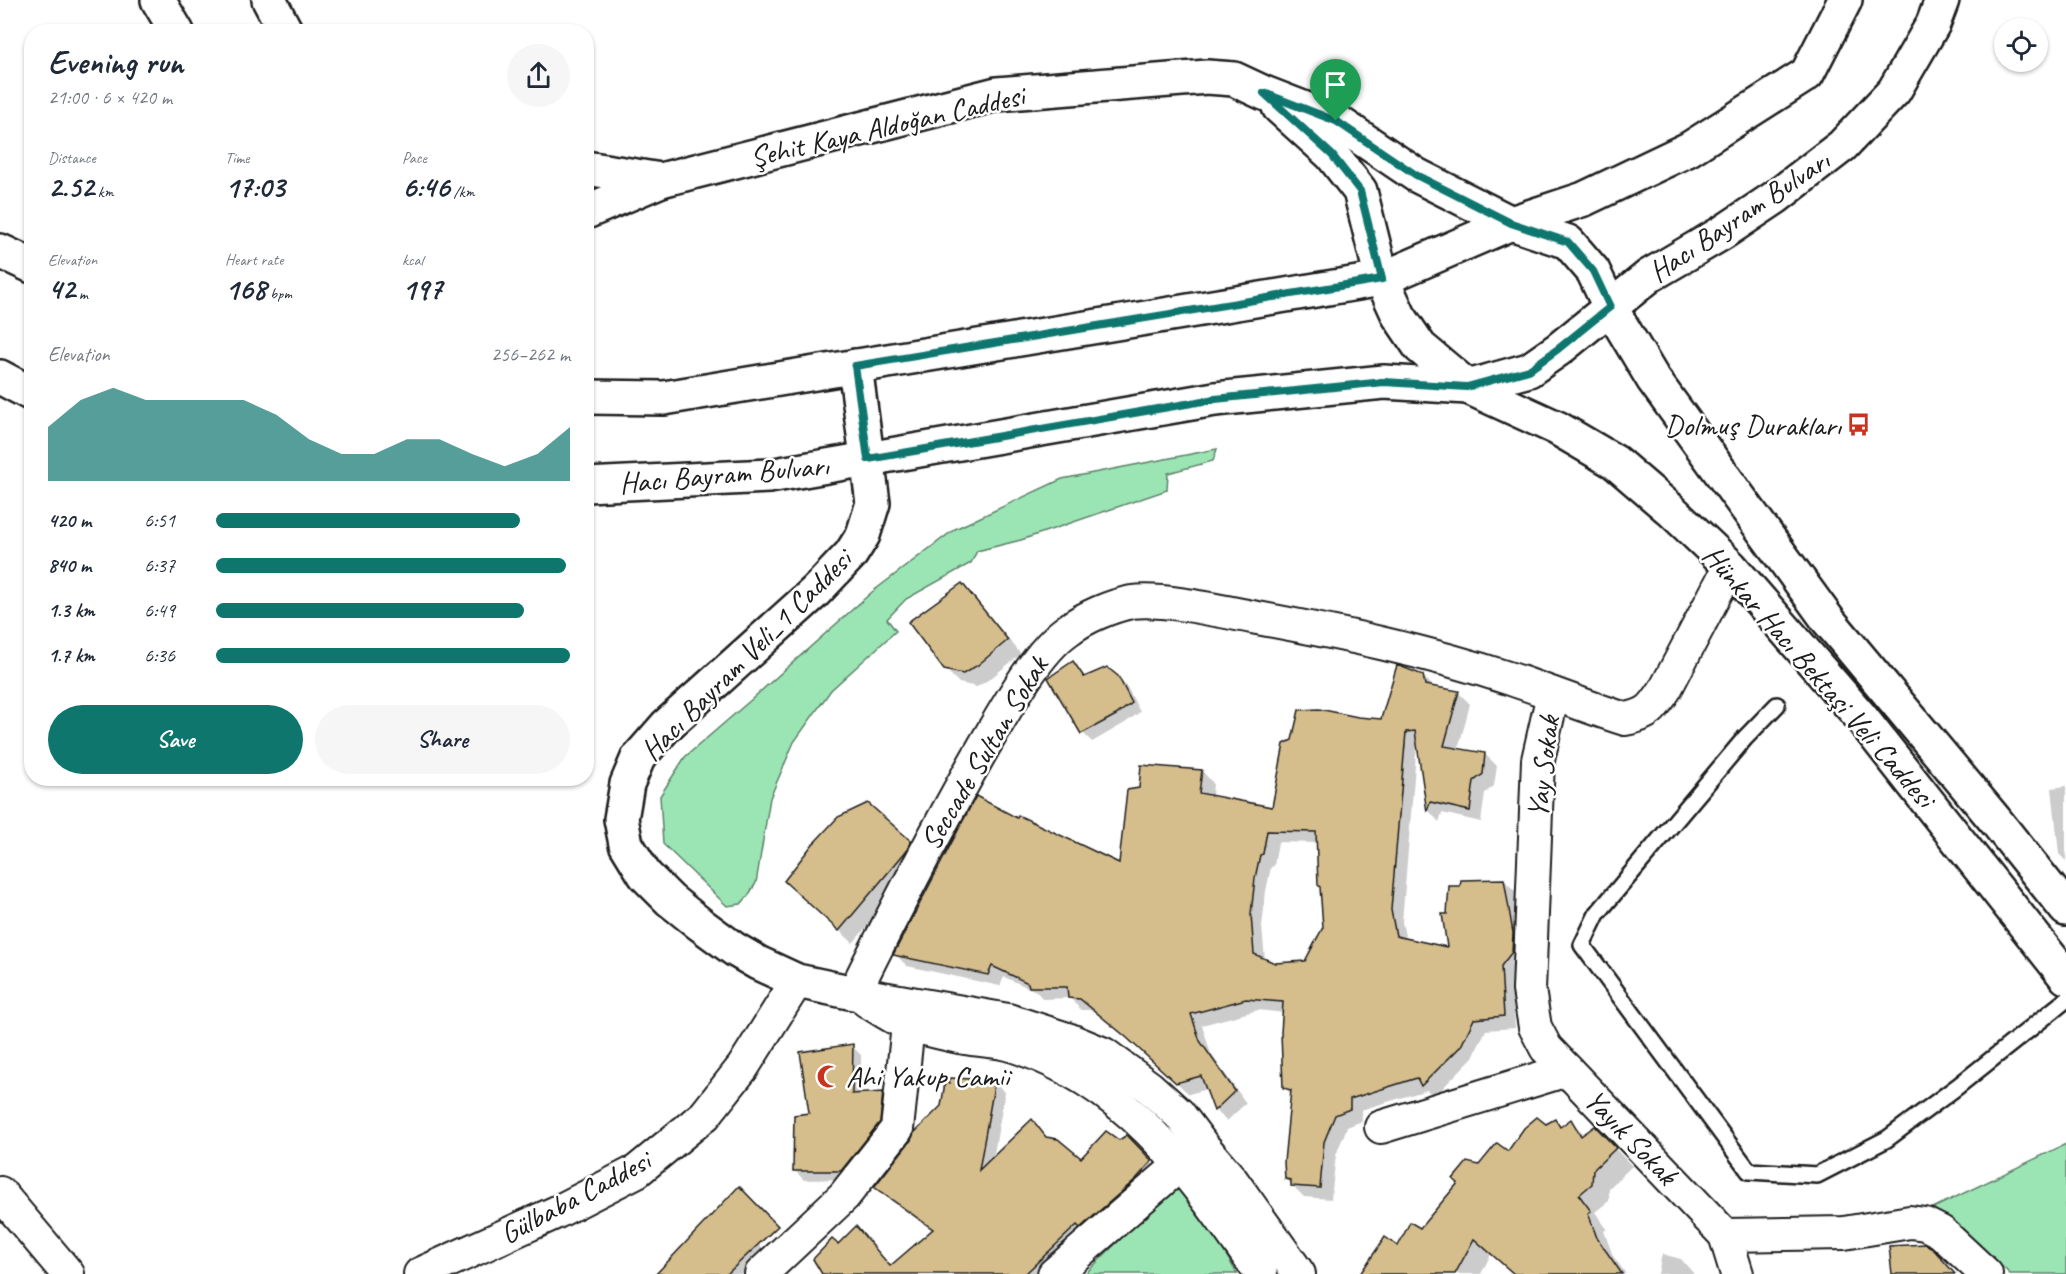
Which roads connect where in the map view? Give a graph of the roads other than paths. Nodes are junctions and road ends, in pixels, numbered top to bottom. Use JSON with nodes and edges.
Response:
{"nodes":[{"id":1,"x":158,"y":0,"type":"edge"},
{"id":2,"x":269,"y":0,"type":"edge"},
{"id":3,"x":1845,"y":0,"type":"edge"},
{"id":4,"x":1942,"y":0,"type":"edge"},
{"id":5,"x":172,"y":24,"type":"edge"},
{"id":6,"x":282,"y":24,"type":"edge"},
{"id":7,"x":1264,"y":93,"type":"junction"},
{"id":8,"x":594,"y":169,"type":"edge"},
{"id":9,"x":661,"y":180,"type":"junction"},
{"id":10,"x":594,"y":209,"type":"edge"},
{"id":11,"x":1511,"y":223,"type":"junction"},
{"id":12,"x":0,"y":251,"type":"edge"},
{"id":13,"x":24,"y":262,"type":"edge"},
{"id":14,"x":1382,"y":279,"type":"junction"},
{"id":15,"x":1610,"y":307,"type":"junction"},
{"id":16,"x":855,"y":366,"type":"junction"},
{"id":17,"x":0,"y":377,"type":"edge"},
{"id":18,"x":1467,"y":387,"type":"junction"},
{"id":19,"x":24,"y":390,"type":"edge"},
{"id":20,"x":594,"y":397,"type":"edge"},
{"id":21,"x":868,"y":459,"type":"junction"},
{"id":22,"x":594,"y":485,"type":"edge"},
{"id":23,"x":1730,"y":566,"type":"junction"},
{"id":24,"x":1291,"y":624,"type":"joint"},
{"id":25,"x":1553,"y":694,"type":"junction"},
{"id":26,"x":1777,"y":705,"type":"dead end"},
{"id":27,"x":2066,"y":909,"type":"edge"},
{"id":28,"x":2066,"y":977,"type":"edge"},
{"id":29,"x":797,"y":981,"type":"junction"},
{"id":30,"x":854,"y":993,"type":"junction"},
{"id":31,"x":2066,"y":1000,"type":"edge"},
{"id":32,"x":908,"y":1025,"type":"junction"},
{"id":33,"x":1539,"y":1037,"type":"joint"},
{"id":34,"x":1567,"y":1070,"type":"junction"},
{"id":35,"x":1381,"y":1127,"type":"dead end"},
{"id":36,"x":1192,"y":1155,"type":"junction"},
{"id":37,"x":0,"y":1193,"type":"edge"},
{"id":38,"x":1725,"y":1235,"type":"junction"},
{"id":39,"x":68,"y":1274,"type":"edge"},
{"id":40,"x":420,"y":1274,"type":"edge"},
{"id":41,"x":761,"y":1274,"type":"edge"},
{"id":42,"x":1054,"y":1274,"type":"edge"},
{"id":43,"x":1261,"y":1274,"type":"edge"},
{"id":44,"x":1299,"y":1274,"type":"edge"},
{"id":45,"x":1737,"y":1274,"type":"edge"},
{"id":46,"x":1986,"y":1274,"type":"edge"}],
"edges":[{"from":1,"to":5,"type":"street"},
{"from":2,"to":6,"type":"street"},
{"from":3,"to":11,"type":"street"},
{"from":4,"to":15,"type":"street","name":"Hacı Bayram Bulvarı"},
{"from":7,"to":9,"type":"street","name":"Şehit Kaya Aldoğan Caddesi"},
{"from":7,"to":11,"type":"street"},
{"from":7,"to":14,"type":"street"},
{"from":8,"to":9,"type":"street"},
{"from":9,"to":10,"type":"street","name":"Şehit Kaya Aldoğan Caddesi"},
{"from":11,"to":14,"type":"street"},
{"from":11,"to":15,"type":"street"},
{"from":12,"to":13,"type":"street"},
{"from":14,"to":16,"type":"street"},
{"from":14,"to":18,"type":"street"},
{"from":15,"to":18,"type":"street","name":"Hacı Bayram Bulvarı"},
{"from":15,"to":27,"type":"street","name":"Hünkar Hacı Bektaşi Veli Caddesi"},
{"from":16,"to":20,"type":"street"},
{"from":16,"to":21,"type":"street","name":"Hacı Bayram Veli_1 Caddesi"},
{"from":17,"to":19,"type":"street"},
{"from":18,"to":21,"type":"street","name":"Hacı Bayram Bulvarı"},
{"from":18,"to":23,"type":"street","name":"Hünkar Hacı Bektaşi Veli Caddesi"},
{"from":21,"to":22,"type":"street","name":"Hacı Bayram Bulvarı"},
{"from":21,"to":29,"type":"street","name":"Hacı Bayram Veli_1 Caddesi"},
{"from":23,"to":25,"type":"street"},
{"from":23,"to":28,"type":"street","name":"Hünkar Hacı Bektaşi Veli Caddesi"},
{"from":24,"to":25,"type":"street","name":"Yay Sokak"},
{"from":24,"to":30,"type":"street","name":"Seccade Sultan Sokak"},
{"from":25,"to":33,"type":"street","name":"Yay Sokak"},
{"from":26,"to":31,"type":"lane"},
{"from":29,"to":30,"type":"street","name":"Hacı Bayram Veli_1 Caddesi"},
{"from":29,"to":40,"type":"street","name":"Gülbaba Caddesi"},
{"from":30,"to":32,"type":"street","name":"Hacı Bayram Veli_1 Caddesi"},
{"from":30,"to":36,"type":"street","name":"Hacı Bayram Veli_1 Caddesi"},
{"from":32,"to":36,"type":"street","name":"Hacı Bayram Veli_1 Caddesi"},
{"from":32,"to":41,"type":"street"},
{"from":33,"to":34,"type":"street","name":"Yayık Sokak"},
{"from":34,"to":35,"type":"street"},
{"from":34,"to":38,"type":"street","name":"Yayık Sokak"},
{"from":36,"to":42,"type":"street"},
{"from":36,"to":43,"type":"street","name":"Hacı Bayram Veli_1 Caddesi"},
{"from":36,"to":44,"type":"street","name":"Hacı Bayram Veli_1 Caddesi"},
{"from":37,"to":39,"type":"street"},
{"from":38,"to":45,"type":"street"},
{"from":38,"to":46,"type":"street"}]}
